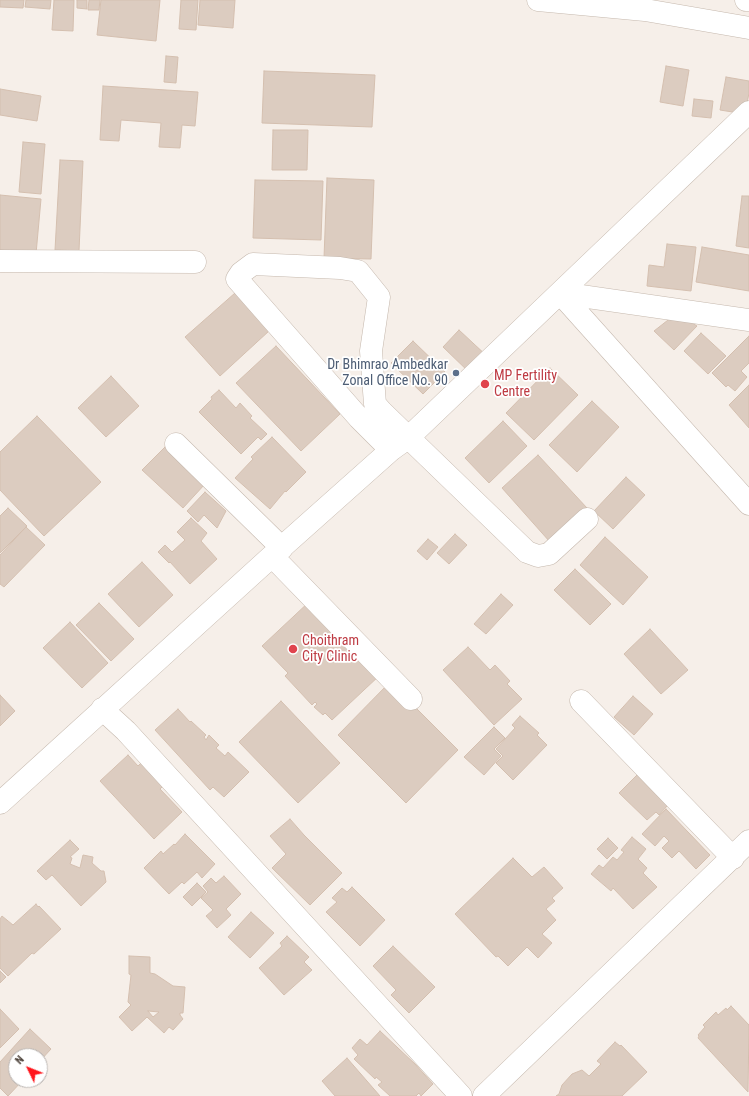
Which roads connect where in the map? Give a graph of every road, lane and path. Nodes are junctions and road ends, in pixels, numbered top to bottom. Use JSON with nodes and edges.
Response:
{"nodes":[{"id":1,"x":538,"y":0,"type":"edge"},
{"id":2,"x":645,"y":5,"type":"edge"},
{"id":3,"x":749,"y":28,"type":"edge"},
{"id":4,"x":749,"y":112,"type":"edge"},
{"id":5,"x":0,"y":261,"type":"edge"},
{"id":6,"x":195,"y":262,"type":"dead end"},
{"id":7,"x":560,"y":293,"type":"junction"},
{"id":8,"x":749,"y":320,"type":"edge"},
{"id":9,"x":375,"y":404,"type":"junction"},
{"id":10,"x":359,"y":418,"type":"junction"},
{"id":11,"x":408,"y":437,"type":"junction"},
{"id":12,"x":176,"y":444,"type":"dead end"},
{"id":13,"x":391,"y":450,"type":"junction"},
{"id":14,"x":748,"y":500,"type":"edge"},
{"id":15,"x":587,"y":519,"type":"dead end"},
{"id":16,"x":277,"y":552,"type":"junction"},
{"id":17,"x":411,"y":699,"type":"dead end"},
{"id":18,"x":581,"y":701,"type":"dead end"},
{"id":19,"x":102,"y":709,"type":"junction"},
{"id":20,"x":0,"y":803,"type":"edge"},
{"id":21,"x":749,"y":841,"type":"edge"},
{"id":22,"x":733,"y":858,"type":"junction"},
{"id":23,"x":460,"y":1096,"type":"edge"},
{"id":24,"x":484,"y":1096,"type":"edge"}],
"edges":[{"from":1,"to":2,"type":"street"},
{"from":2,"to":3,"type":"street"},
{"from":4,"to":7,"type":"street"},
{"from":5,"to":6,"type":"street"},
{"from":7,"to":8,"type":"street"},
{"from":7,"to":11,"type":"street"},
{"from":7,"to":14,"type":"street"},
{"from":9,"to":10,"type":"street"},
{"from":9,"to":10,"type":"street"},
{"from":9,"to":11,"type":"street"},
{"from":10,"to":13,"type":"street"},
{"from":11,"to":13,"type":"street"},
{"from":11,"to":15,"type":"street"},
{"from":12,"to":16,"type":"street"},
{"from":13,"to":16,"type":"street"},
{"from":16,"to":17,"type":"street"},
{"from":16,"to":19,"type":"street"},
{"from":18,"to":22,"type":"street"},
{"from":19,"to":20,"type":"street"},
{"from":19,"to":23,"type":"street"},
{"from":21,"to":22,"type":"street"},
{"from":22,"to":24,"type":"street"}]}
